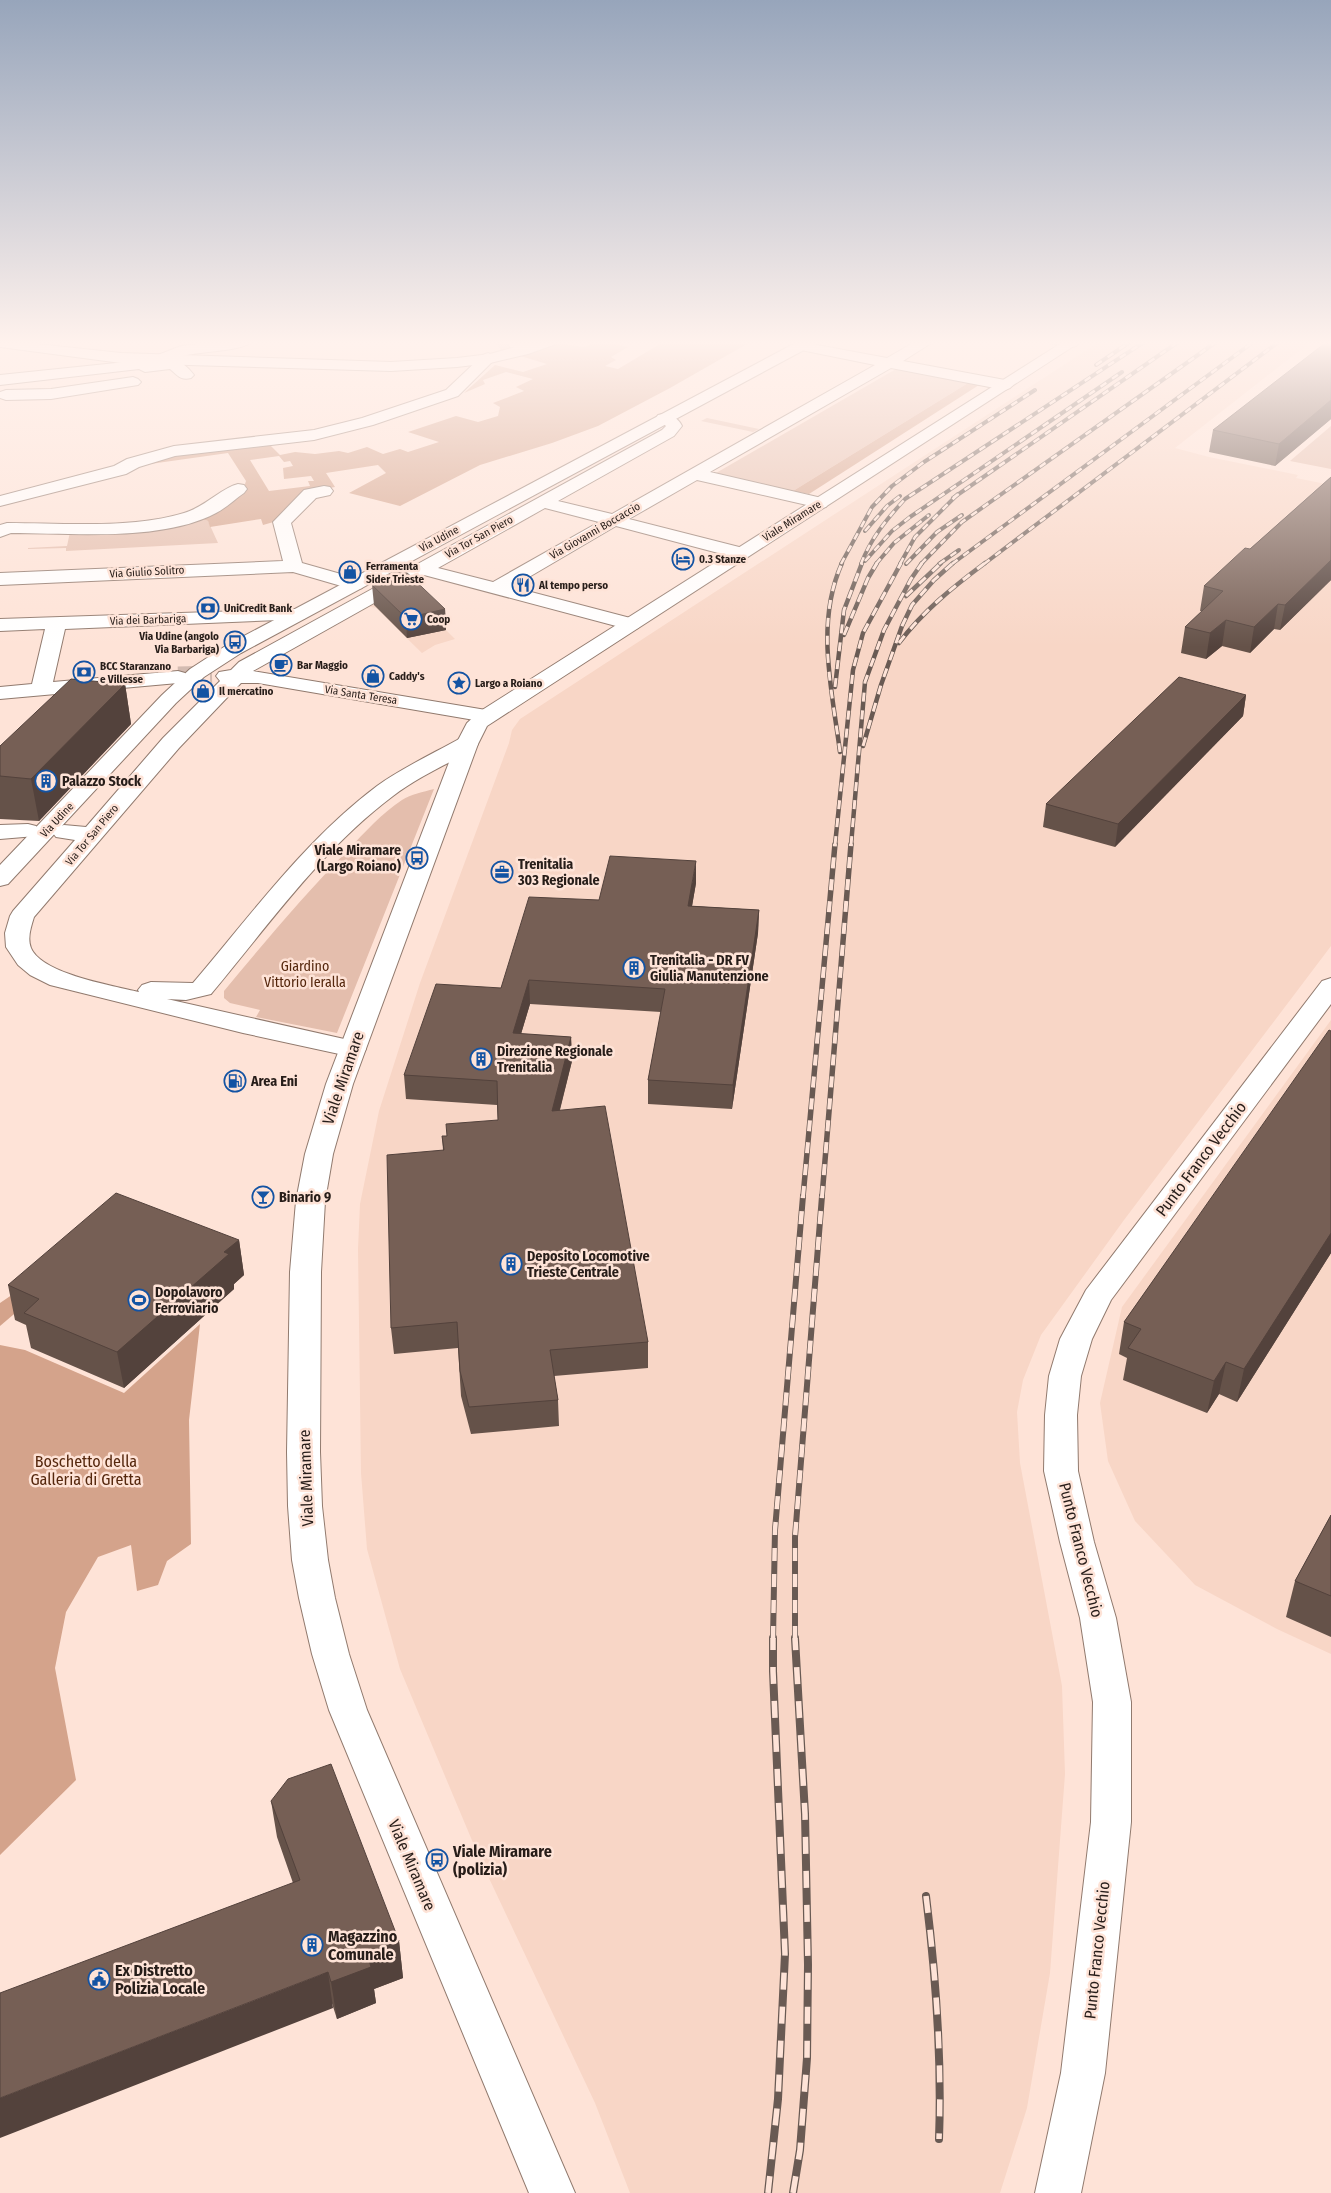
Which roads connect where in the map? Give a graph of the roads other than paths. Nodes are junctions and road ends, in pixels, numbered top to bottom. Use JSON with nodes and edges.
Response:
{"nodes":[{"id":1,"x":250,"y":442,"type":"edge"},
{"id":2,"x":619,"y":442,"type":"edge"},
{"id":3,"x":649,"y":442,"type":"edge"},
{"id":4,"x":750,"y":442,"type":"edge"},
{"id":5,"x":915,"y":442,"type":"edge"},
{"id":6,"x":223,"y":455,"type":"dead end"},
{"id":7,"x":120,"y":470,"type":"junction"},
{"id":8,"x":695,"y":474,"type":"junction"},
{"id":9,"x":238,"y":489,"type":"dead end"},
{"id":10,"x":324,"y":491,"type":"dead end"},
{"id":11,"x":0,"y":501,"type":"edge"},
{"id":12,"x":542,"y":502,"type":"junction"},
{"id":13,"x":820,"y":503,"type":"junction"},
{"id":14,"x":614,"y":520,"type":"junction"},
{"id":15,"x":0,"y":532,"type":"edge"},
{"id":16,"x":741,"y":553,"type":"junction"},
{"id":17,"x":294,"y":566,"type":"junction"},
{"id":18,"x":421,"y":569,"type":"junction"},
{"id":19,"x":0,"y":578,"type":"edge"},
{"id":20,"x":355,"y":584,"type":"junction"},
{"id":21,"x":496,"y":588,"type":"junction"},
{"id":22,"x":297,"y":615,"type":"junction"},
{"id":23,"x":56,"y":624,"type":"junction"},
{"id":24,"x":631,"y":624,"type":"junction"},
{"id":25,"x":0,"y":625,"type":"edge"},
{"id":26,"x":212,"y":676,"type":"tunnel mouth"},
{"id":27,"x":236,"y":676,"type":"junction"},
{"id":28,"x":178,"y":677,"type":"tunnel mouth"},
{"id":29,"x":41,"y":690,"type":"junction"},
{"id":30,"x":0,"y":693,"type":"edge"},
{"id":31,"x":486,"y":716,"type":"junction"},
{"id":32,"x":467,"y":744,"type":"junction"},
{"id":33,"x":0,"y":832,"type":"edge"},
{"id":34,"x":64,"y":832,"type":"dead end"},
{"id":35,"x":92,"y":835,"type":"junction"},
{"id":36,"x":32,"y":837,"type":"junction"},
{"id":37,"x":0,"y":879,"type":"edge"},
{"id":38,"x":74,"y":984,"type":"junction"},
{"id":39,"x":1331,"y":986,"type":"edge"},
{"id":40,"x":353,"y":1048,"type":"junction"},
{"id":41,"x":552,"y":2193,"type":"edge"},
{"id":42,"x":1058,"y":2193,"type":"edge"}],
"edges":[{"from":1,"to":7,"type":"street"},
{"from":2,"to":20,"type":"street","name":"Via Udine"},
{"from":3,"to":12,"type":"street","name":"Via Tor San Piero"},
{"from":4,"to":8,"type":"street","name":"Via Giovanni Boccaccio"},
{"from":5,"to":13,"type":"street","name":"Viale Miramare"},
{"from":6,"to":7,"type":"street"},
{"from":7,"to":11,"type":"street"},
{"from":8,"to":13,"type":"street"},
{"from":8,"to":14,"type":"street","name":"Via Giovanni Boccaccio"},
{"from":9,"to":15,"type":"street"},
{"from":10,"to":17,"type":"street"},
{"from":12,"to":14,"type":"street"},
{"from":12,"to":18,"type":"street","name":"Via Tor San Piero"},
{"from":13,"to":16,"type":"street","name":"Viale Miramare"},
{"from":14,"to":16,"type":"street"},
{"from":14,"to":21,"type":"street","name":"Via Giovanni Boccaccio"},
{"from":16,"to":24,"type":"street","name":"Viale Miramare"},
{"from":17,"to":19,"type":"street","name":"Via Giulio Solitro"},
{"from":17,"to":20,"type":"street","name":"Via Giulio Solitro"},
{"from":18,"to":21,"type":"street"},
{"from":18,"to":27,"type":"street","name":"Via Tor San Piero"},
{"from":20,"to":22,"type":"street","name":"Via Udine"},
{"from":21,"to":24,"type":"street"},
{"from":22,"to":23,"type":"street","name":"Via dei Barbariga"},
{"from":22,"to":36,"type":"street","name":"Via Udine"},
{"from":23,"to":25,"type":"street","name":"Via dei Barbariga"},
{"from":23,"to":29,"type":"street"},
{"from":24,"to":31,"type":"street","name":"Viale Miramare"},
{"from":26,"to":27,"type":"street","name":"Via Santa Teresa"},
{"from":27,"to":31,"type":"street","name":"Via Santa Teresa"},
{"from":27,"to":35,"type":"street","name":"Via Tor San Piero"},
{"from":28,"to":29,"type":"street"},
{"from":29,"to":30,"type":"street"},
{"from":31,"to":32,"type":"street","name":"Viale Miramare"},
{"from":32,"to":38,"type":"street"},
{"from":32,"to":40,"type":"street","name":"Viale Miramare"},
{"from":33,"to":36,"type":"street"},
{"from":34,"to":35,"type":"street"},
{"from":35,"to":38,"type":"street","name":"Via Tor San Piero"},
{"from":36,"to":37,"type":"street","name":"Via Udine"},
{"from":38,"to":40,"type":"street","name":"Via Tor San Piero"},
{"from":39,"to":42,"type":"street","name":"Punto Franco Vecchio"},
{"from":40,"to":41,"type":"street","name":"Viale Miramare"}]}
